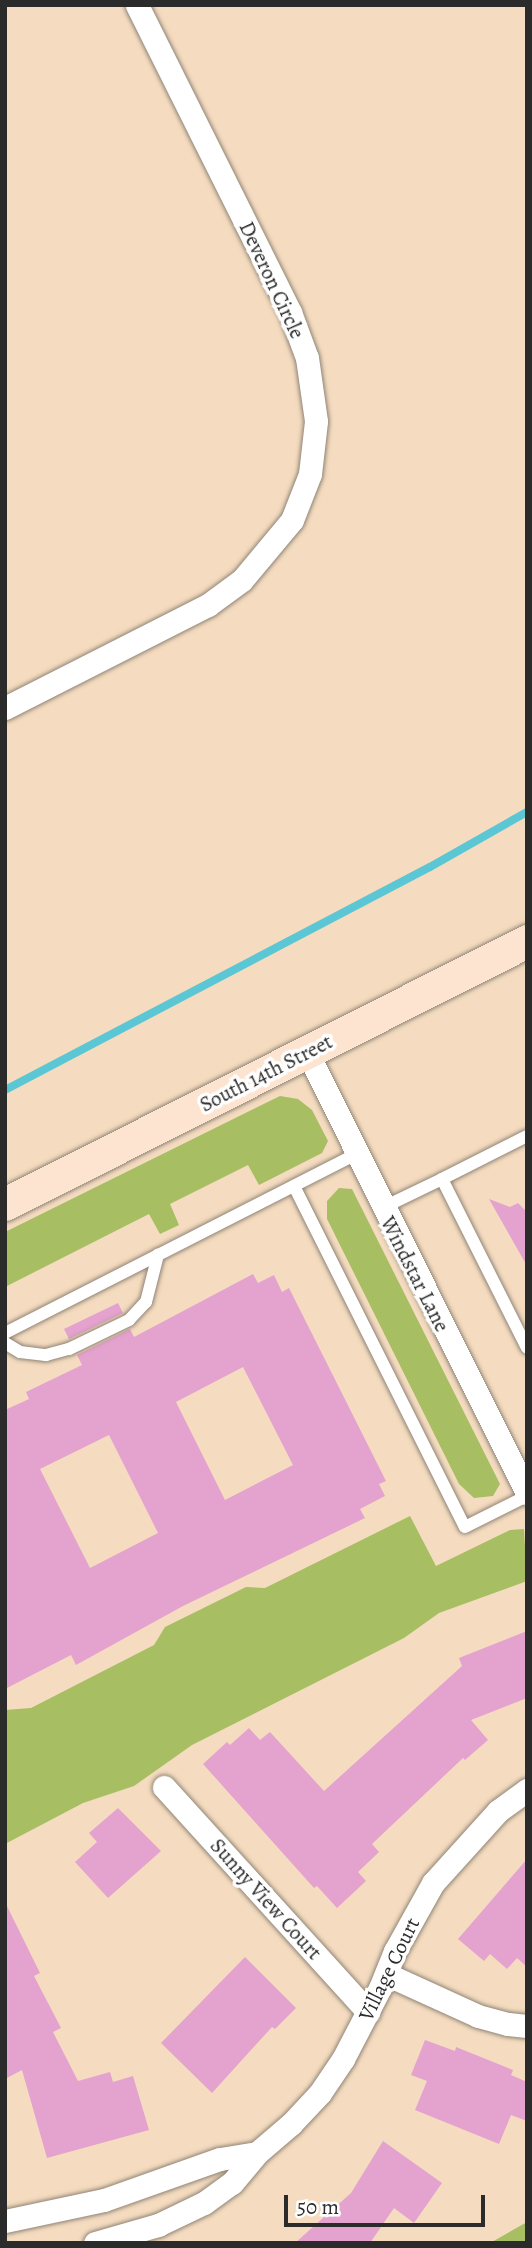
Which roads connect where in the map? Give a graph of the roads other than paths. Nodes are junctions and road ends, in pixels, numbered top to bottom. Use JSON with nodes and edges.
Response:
{"nodes":[{"id":1,"x":138,"y":5,"type":"edge"},
{"id":2,"x":5,"y":708,"type":"edge"},
{"id":3,"x":527,"y":941,"type":"edge"},
{"id":4,"x":307,"y":1052,"type":"junction"},
{"id":5,"x":527,"y":1136,"type":"edge"},
{"id":6,"x":356,"y":1154,"type":"junction"},
{"id":7,"x":442,"y":1179,"type":"junction"},
{"id":8,"x":294,"y":1186,"type":"junction"},
{"id":9,"x":5,"y":1204,"type":"edge"},
{"id":10,"x":382,"y":1209,"type":"junction"},
{"id":11,"x":158,"y":1255,"type":"junction"},
{"id":12,"x":5,"y":1333,"type":"edge"},
{"id":13,"x":5,"y":1343,"type":"edge"},
{"id":14,"x":527,"y":1348,"type":"edge"},
{"id":15,"x":527,"y":1495,"type":"edge"},
{"id":16,"x":164,"y":1787,"type":"dead end"},
{"id":17,"x":527,"y":1790,"type":"edge"},
{"id":18,"x":386,"y":1974,"type":"junction"},
{"id":19,"x":369,"y":2011,"type":"junction"},
{"id":20,"x":527,"y":2026,"type":"edge"},
{"id":21,"x":257,"y":2153,"type":"junction"},
{"id":22,"x":5,"y":2221,"type":"edge"},
{"id":23,"x":95,"y":2243,"type":"edge"}],
"edges":[{"from":1,"to":2,"type":"street","name":"Deveron Circle"},
{"from":3,"to":4,"type":"main road","name":"South 14th Street"},
{"from":4,"to":6,"type":"street","name":"Windstar Lane"},
{"from":4,"to":9,"type":"main road","name":"South 14th Street"},
{"from":5,"to":7,"type":"lane"},
{"from":6,"to":8,"type":"lane"},
{"from":6,"to":10,"type":"street","name":"Windstar Lane"},
{"from":7,"to":10,"type":"lane"},
{"from":7,"to":14,"type":"lane"},
{"from":8,"to":11,"type":"lane"},
{"from":8,"to":15,"type":"lane"},
{"from":10,"to":15,"type":"street","name":"Windstar Lane"},
{"from":11,"to":12,"type":"lane"},
{"from":11,"to":13,"type":"lane"},
{"from":16,"to":19,"type":"street","name":"Sunny View Court"},
{"from":17,"to":18,"type":"street","name":"Village Court"},
{"from":18,"to":19,"type":"street","name":"Village Court"},
{"from":18,"to":20,"type":"street"},
{"from":19,"to":21,"type":"street","name":"Village Court"},
{"from":21,"to":22,"type":"street"},
{"from":21,"to":23,"type":"street","name":"Village Court"}]}
